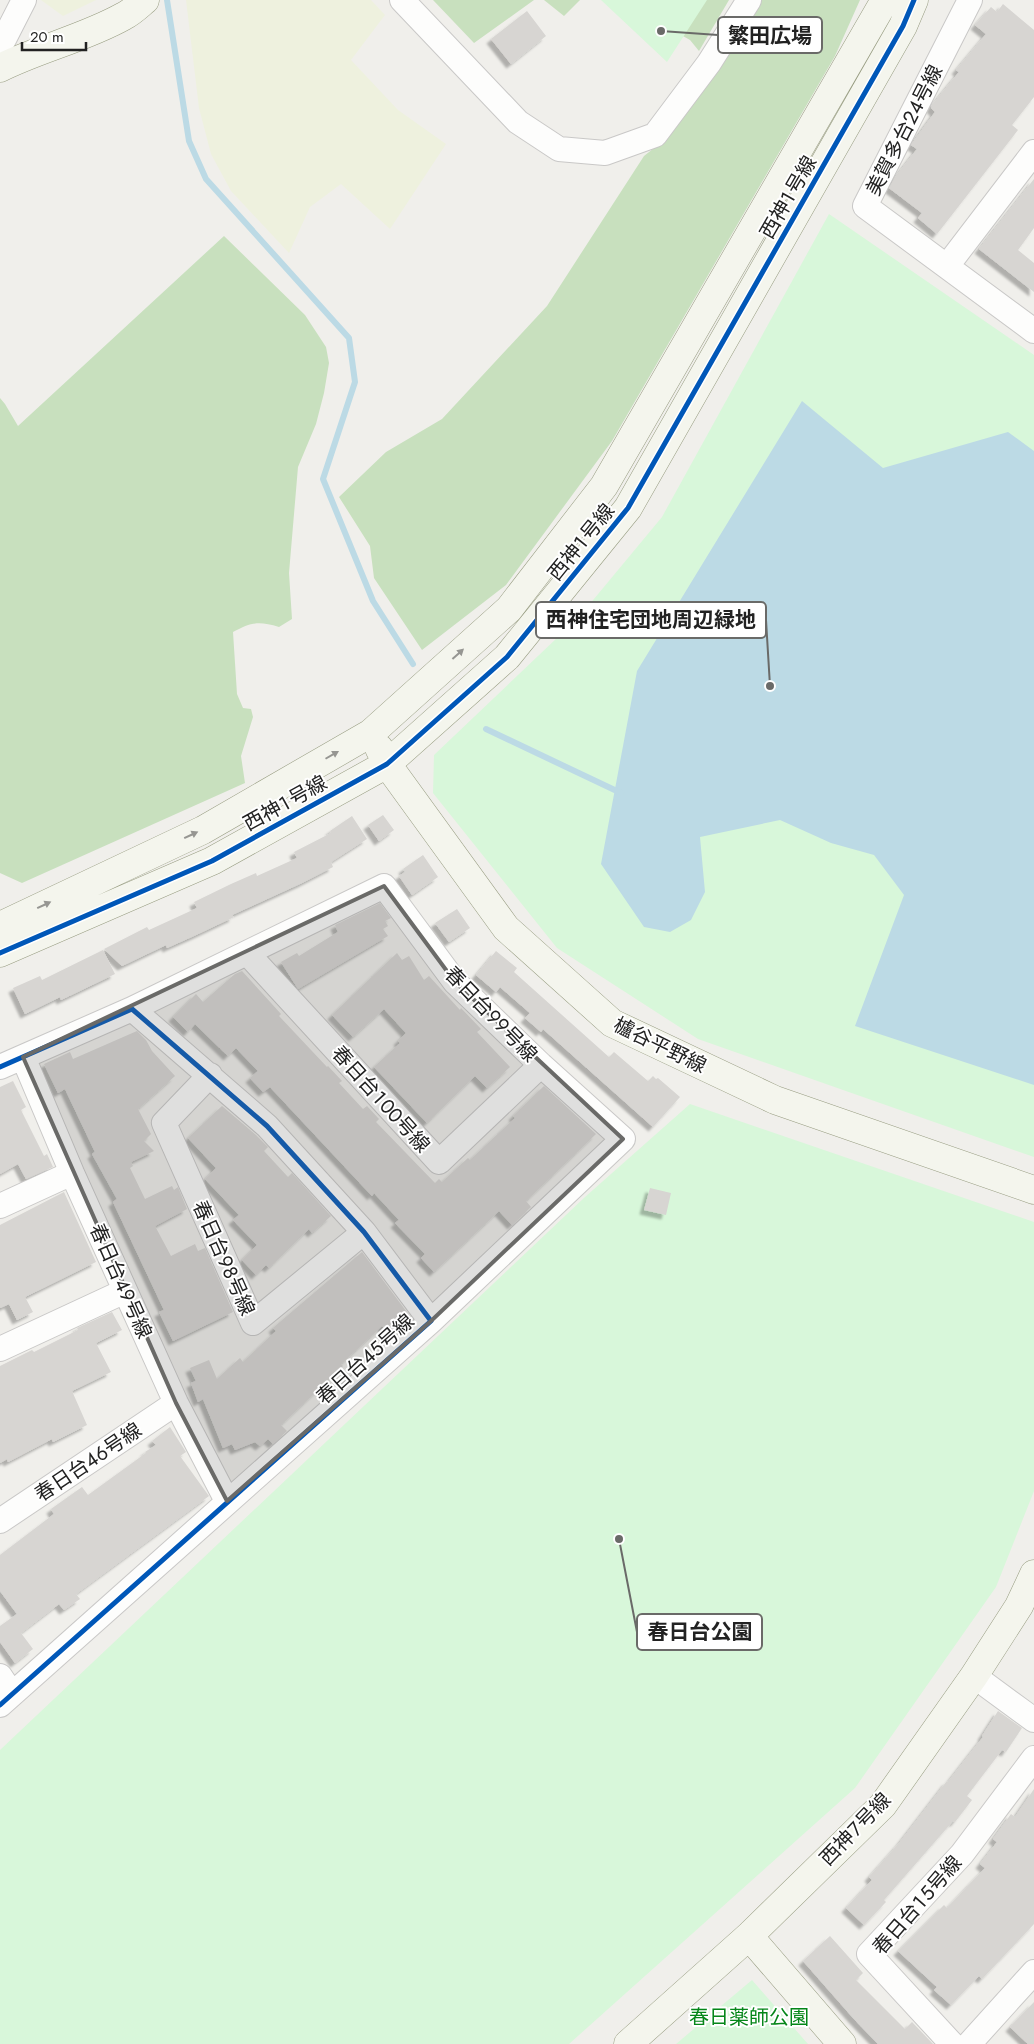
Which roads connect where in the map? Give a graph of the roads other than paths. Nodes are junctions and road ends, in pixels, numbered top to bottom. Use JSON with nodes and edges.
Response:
{"nodes":[{"id":1,"x":24,"y":0,"type":"edge"},
{"id":2,"x":145,"y":0,"type":"edge"},
{"id":3,"x":402,"y":0,"type":"edge"},
{"id":4,"x":749,"y":0,"type":"edge"},
{"id":5,"x":885,"y":0,"type":"edge"},
{"id":6,"x":914,"y":0,"type":"edge"},
{"id":7,"x":970,"y":0,"type":"edge"},
{"id":8,"x":0,"y":47,"type":"edge"},
{"id":9,"x":0,"y":68,"type":"edge"},
{"id":10,"x":1034,"y":152,"type":"edge"},
{"id":11,"x":946,"y":266,"type":"junction"},
{"id":12,"x":1034,"y":331,"type":"edge"},
{"id":13,"x":371,"y":733,"type":"junction"},
{"id":14,"x":387,"y":764,"type":"junction"},
{"id":15,"x":4,"y":933,"type":"edge"},
{"id":16,"x":248,"y":954,"type":"junction"},
{"id":17,"x":132,"y":1009,"type":"junction"},
{"id":18,"x":23,"y":1057,"type":"junction"},
{"id":19,"x":542,"y":1065,"type":"junction"},
{"id":20,"x":0,"y":1067,"type":"edge"},
{"id":21,"x":210,"y":1075,"type":"junction"},
{"id":22,"x":72,"y":1173,"type":"junction"},
{"id":23,"x":1034,"y":1190,"type":"edge"},
{"id":24,"x":0,"y":1206,"type":"edge"},
{"id":25,"x":364,"y":1232,"type":"junction"},
{"id":26,"x":125,"y":1291,"type":"junction"},
{"id":27,"x":430,"y":1321,"type":"junction"},
{"id":28,"x":0,"y":1349,"type":"edge"},
{"id":29,"x":176,"y":1403,"type":"junction"},
{"id":30,"x":227,"y":1501,"type":"junction"},
{"id":31,"x":0,"y":1521,"type":"edge"},
{"id":32,"x":1034,"y":1574,"type":"edge"},
{"id":33,"x":974,"y":1676,"type":"junction"},
{"id":34,"x":4,"y":1692,"type":"edge"},
{"id":35,"x":1034,"y":1720,"type":"edge"},
{"id":36,"x":1034,"y":1758,"type":"edge"},
{"id":37,"x":749,"y":1936,"type":"junction"},
{"id":38,"x":1034,"y":1972,"type":"edge"},
{"id":39,"x":628,"y":2044,"type":"edge"},
{"id":40,"x":842,"y":2044,"type":"edge"},
{"id":41,"x":952,"y":2044,"type":"edge"},
{"id":42,"x":969,"y":2044,"type":"edge"}],
"edges":[{"from":1,"to":8,"type":"street"},
{"from":2,"to":9,"type":"street"},
{"from":3,"to":4,"type":"street"},
{"from":13,"to":5,"type":"street","name":"西神１号線","one_way":true},
{"from":6,"to":14,"type":"street","name":"西神１号線"},
{"from":7,"to":11,"type":"street","name":"美賀多台２４号線"},
{"from":10,"to":11,"type":"street"},
{"from":11,"to":12,"type":"street","name":"美賀多台２４号線"},
{"from":13,"to":14,"type":"street","name":"櫨谷平野線"},
{"from":15,"to":13,"type":"street","name":"西神１号線","one_way":true},
{"from":14,"to":15,"type":"street","name":"西神１号線"},
{"from":14,"to":23,"type":"street","name":"櫨谷平野線"},
{"from":16,"to":17,"type":"street","name":"春日台９９号線"},
{"from":16,"to":19,"type":"street","name":"春日台９９号線"},
{"from":16,"to":19,"type":"street","name":"春日台１００号線"},
{"from":17,"to":18,"type":"street"},
{"from":17,"to":21,"type":"street","name":"春日台４５号線"},
{"from":18,"to":20,"type":"street"},
{"from":18,"to":22,"type":"street","name":"春日台４９号線"},
{"from":19,"to":27,"type":"street","name":"春日台９９号線"},
{"from":21,"to":25,"type":"street","name":"春日台４５号線"},
{"from":21,"to":25,"type":"street","name":"春日台９８号線"},
{"from":22,"to":24,"type":"street"},
{"from":22,"to":26,"type":"street","name":"春日台４９号線"},
{"from":25,"to":27,"type":"street","name":"春日台４５号線"},
{"from":26,"to":28,"type":"street"},
{"from":26,"to":29,"type":"street","name":"春日台４９号線"},
{"from":27,"to":30,"type":"street","name":"春日台４５号線"},
{"from":29,"to":30,"type":"street","name":"春日台４９号線"},
{"from":29,"to":31,"type":"street","name":"春日台４６号線"},
{"from":30,"to":34,"type":"street","name":"春日台４５号線"},
{"from":32,"to":33,"type":"street","name":"西神７号線"},
{"from":33,"to":35,"type":"street"},
{"from":33,"to":37,"type":"street","name":"西神７号線"},
{"from":36,"to":41,"type":"street","name":"春日台１５号線"},
{"from":37,"to":39,"type":"street","name":"西神７号線"},
{"from":37,"to":40,"type":"street"},
{"from":38,"to":42,"type":"street"}]}
